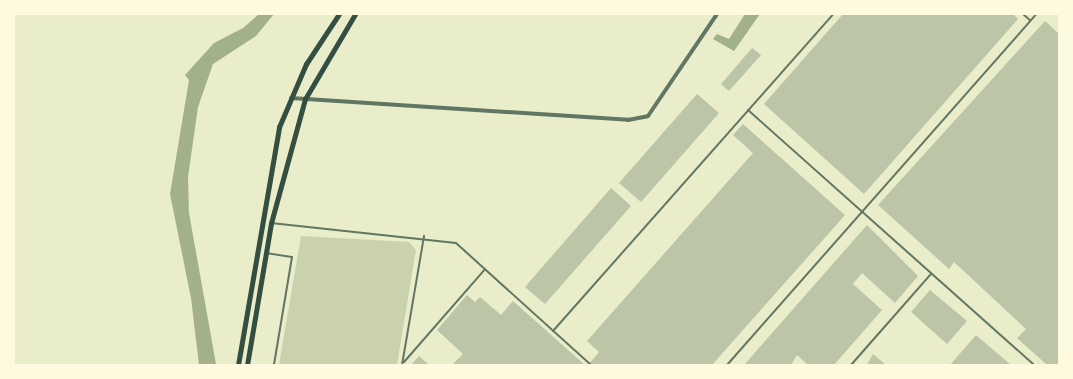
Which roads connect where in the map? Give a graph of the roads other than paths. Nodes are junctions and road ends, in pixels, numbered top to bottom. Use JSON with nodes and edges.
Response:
{"nodes":[{"id":1,"x":339,"y":14,"type":"edge"},
{"id":2,"x":356,"y":14,"type":"edge"},
{"id":3,"x":717,"y":14,"type":"edge"},
{"id":4,"x":833,"y":14,"type":"edge"},
{"id":5,"x":1024,"y":14,"type":"edge"},
{"id":6,"x":1036,"y":14,"type":"edge"},
{"id":7,"x":1030,"y":20,"type":"junction"},
{"id":8,"x":289,"y":98,"type":"junction"},
{"id":9,"x":305,"y":99,"type":"junction"},
{"id":10,"x":748,"y":110,"type":"junction"},
{"id":11,"x":862,"y":212,"type":"junction"},
{"id":12,"x":271,"y":223,"type":"junction"},
{"id":13,"x":424,"y":236,"type":"junction"},
{"id":14,"x":266,"y":253,"type":"junction"},
{"id":15,"x":485,"y":269,"type":"junction"},
{"id":16,"x":931,"y":274,"type":"junction"},
{"id":17,"x":553,"y":331,"type":"junction"},
{"id":18,"x":402,"y":364,"type":"edge"},
{"id":19,"x":238,"y":365,"type":"edge"},
{"id":20,"x":247,"y":365,"type":"edge"},
{"id":21,"x":274,"y":365,"type":"edge"},
{"id":22,"x":591,"y":365,"type":"edge"},
{"id":23,"x":727,"y":365,"type":"edge"},
{"id":24,"x":851,"y":365,"type":"edge"},
{"id":25,"x":1034,"y":365,"type":"edge"}],
"edges":[{"from":1,"to":8,"type":"main road"},
{"from":2,"to":9,"type":"main road"},
{"from":3,"to":9,"type":"street"},
{"from":4,"to":10,"type":"lane"},
{"from":5,"to":7,"type":"lane"},
{"from":6,"to":7,"type":"lane"},
{"from":7,"to":11,"type":"lane"},
{"from":8,"to":9,"type":"street"},
{"from":8,"to":19,"type":"main road"},
{"from":9,"to":12,"type":"main road"},
{"from":10,"to":11,"type":"lane"},
{"from":10,"to":17,"type":"lane"},
{"from":11,"to":16,"type":"lane"},
{"from":11,"to":23,"type":"lane"},
{"from":12,"to":13,"type":"lane"},
{"from":12,"to":14,"type":"main road"},
{"from":13,"to":15,"type":"lane"},
{"from":13,"to":18,"type":"lane"},
{"from":14,"to":20,"type":"main road"},
{"from":14,"to":21,"type":"lane"},
{"from":15,"to":17,"type":"lane"},
{"from":15,"to":18,"type":"lane"},
{"from":16,"to":24,"type":"lane"},
{"from":16,"to":25,"type":"lane"},
{"from":17,"to":22,"type":"lane"}]}
